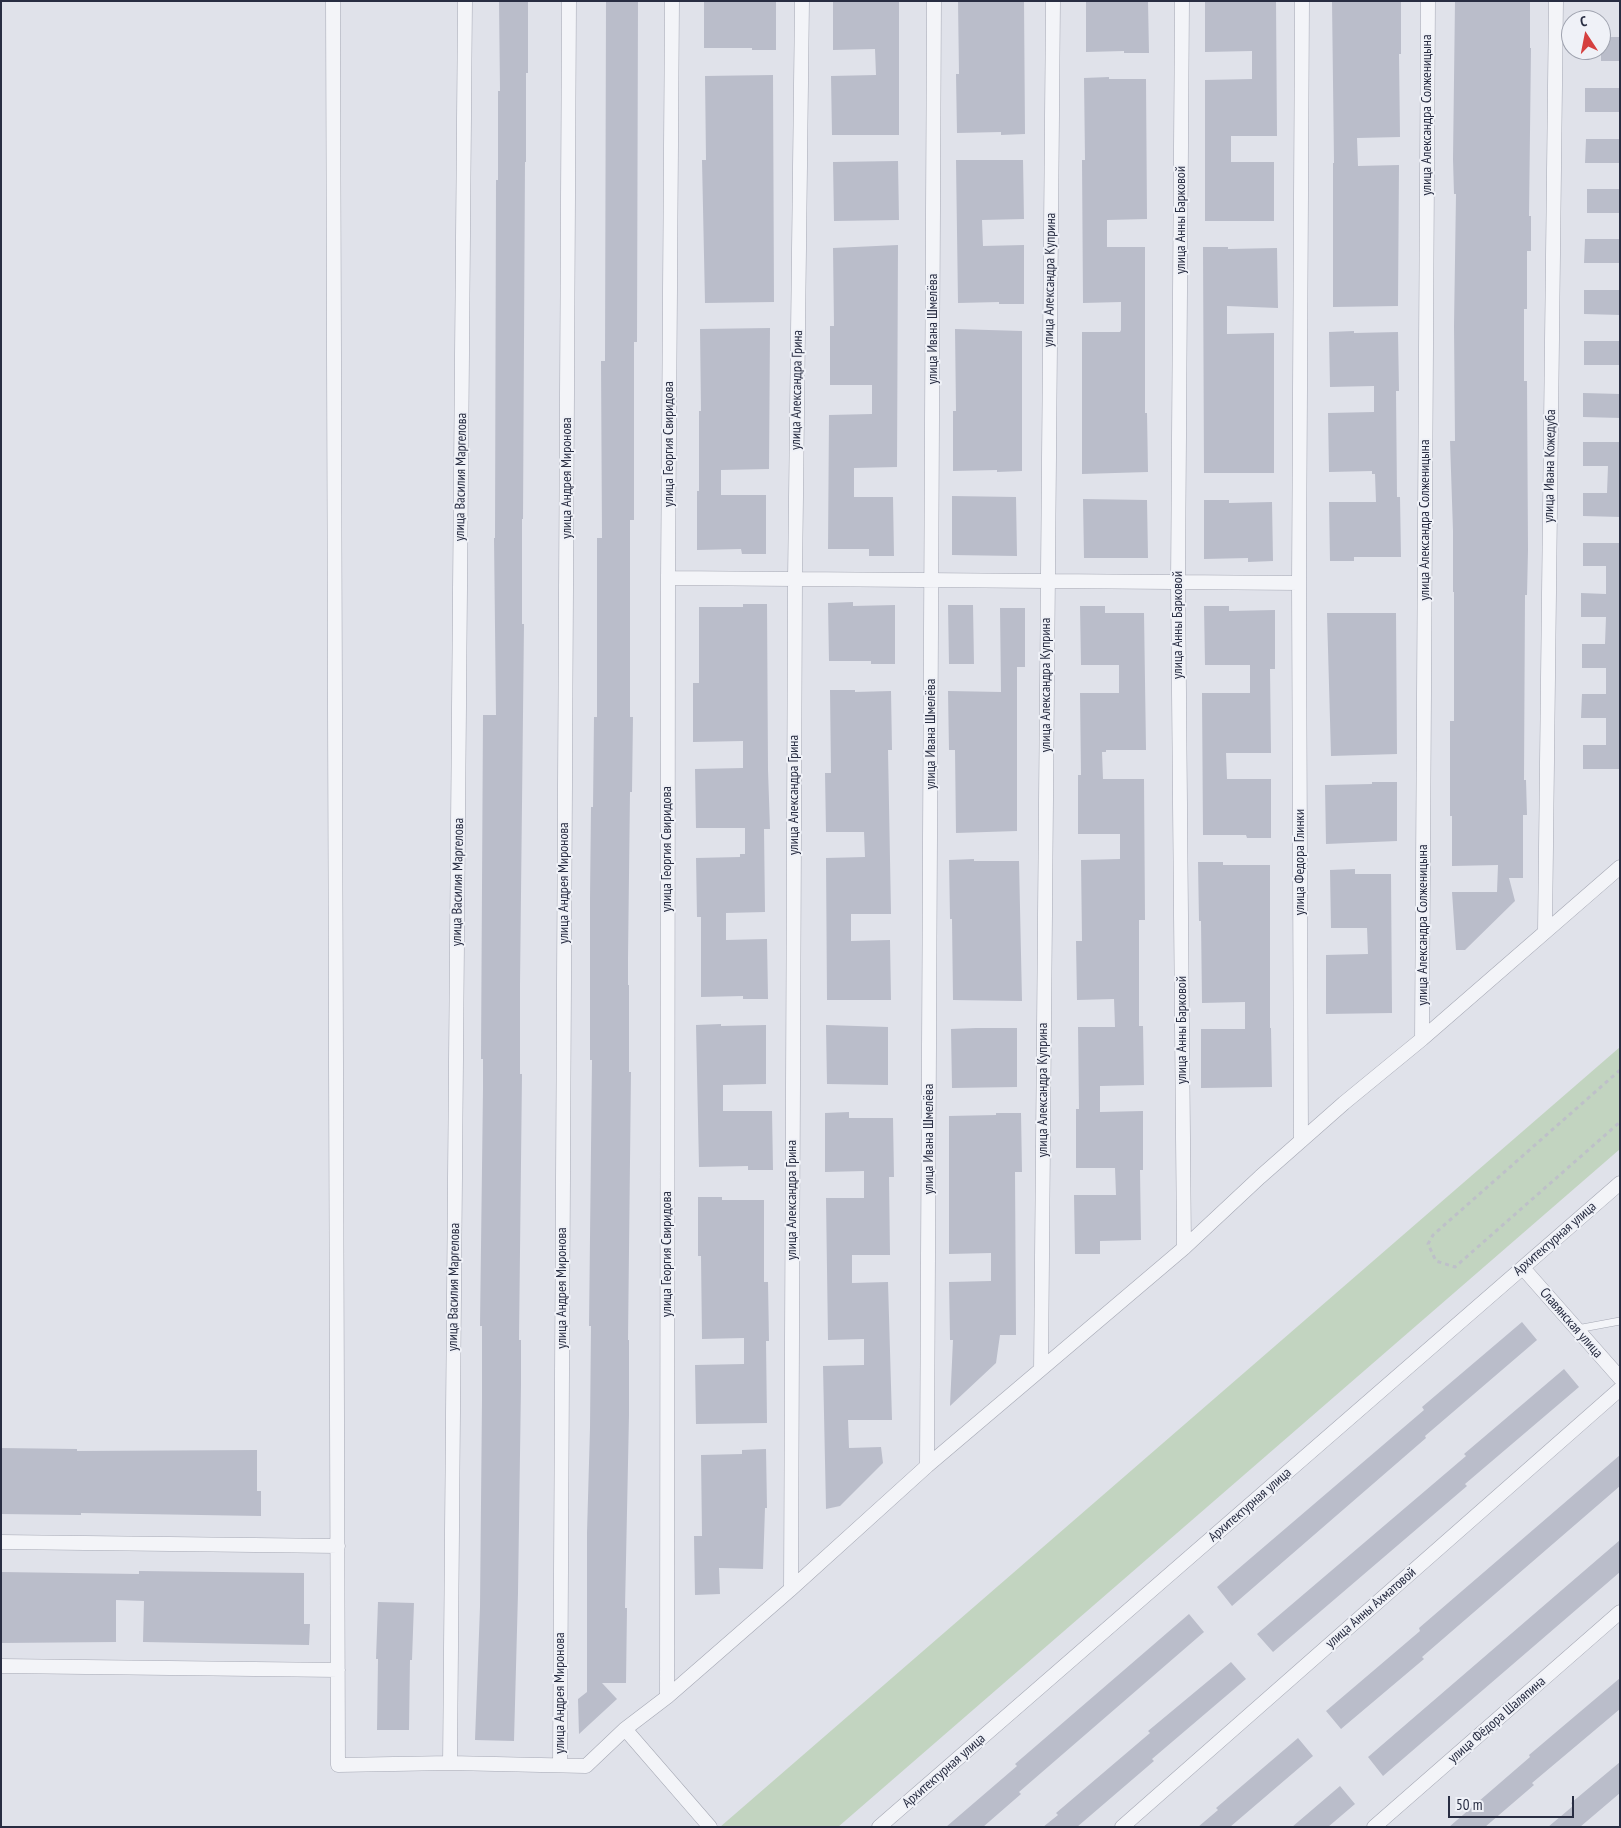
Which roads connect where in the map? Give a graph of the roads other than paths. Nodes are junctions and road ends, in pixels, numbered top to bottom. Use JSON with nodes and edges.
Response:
{"nodes":[{"id":1,"x":333,"y":1,"type":"edge"},
{"id":2,"x":465,"y":1,"type":"edge"},
{"id":3,"x":569,"y":1,"type":"edge"},
{"id":4,"x":672,"y":1,"type":"edge"},
{"id":5,"x":802,"y":1,"type":"edge"},
{"id":6,"x":934,"y":1,"type":"edge"},
{"id":7,"x":1054,"y":1,"type":"edge"},
{"id":8,"x":1182,"y":1,"type":"edge"},
{"id":9,"x":1302,"y":1,"type":"edge"},
{"id":10,"x":1428,"y":1,"type":"edge"},
{"id":11,"x":1556,"y":1,"type":"edge"},
{"id":12,"x":668,"y":578,"type":"junction"},
{"id":13,"x":795,"y":579,"type":"junction"},
{"id":14,"x":931,"y":580,"type":"junction"},
{"id":15,"x":1047,"y":581,"type":"junction"},
{"id":16,"x":1178,"y":582,"type":"junction"},
{"id":17,"x":1299,"y":584,"type":"junction"},
{"id":18,"x":1620,"y":867,"type":"edge"},
{"id":19,"x":1545,"y":930,"type":"junction"},
{"id":20,"x":1422,"y":1039,"type":"junction"},
{"id":21,"x":1301,"y":1141,"type":"junction"},
{"id":22,"x":1620,"y":1183,"type":"edge"},
{"id":23,"x":1184,"y":1248,"type":"junction"},
{"id":24,"x":1523,"y":1268,"type":"junction"},
{"id":25,"x":1620,"y":1321,"type":"edge"},
{"id":26,"x":1577,"y":1329,"type":"junction"},
{"id":27,"x":1041,"y":1369,"type":"junction"},
{"id":28,"x":1620,"y":1378,"type":"edge"},
{"id":29,"x":1620,"y":1389,"type":"edge"},
{"id":30,"x":927,"y":1466,"type":"junction"},
{"id":31,"x":1,"y":1542,"type":"edge"},
{"id":32,"x":338,"y":1546,"type":"junction"},
{"id":33,"x":791,"y":1589,"type":"junction"},
{"id":34,"x":1620,"y":1612,"type":"edge"},
{"id":35,"x":1,"y":1666,"type":"edge"},
{"id":36,"x":338,"y":1670,"type":"junction"},
{"id":37,"x":667,"y":1697,"type":"junction"},
{"id":38,"x":624,"y":1729,"type":"junction"},
{"id":39,"x":450,"y":1763,"type":"junction"},
{"id":40,"x":560,"y":1764,"type":"junction"},
{"id":41,"x":710,"y":1827,"type":"edge"},
{"id":42,"x":879,"y":1827,"type":"edge"},
{"id":43,"x":1122,"y":1827,"type":"edge"},
{"id":44,"x":1374,"y":1827,"type":"edge"}],
"edges":[{"from":1,"to":32,"type":"street"},
{"from":2,"to":39,"type":"street","name":"улица Василия Маргелова"},
{"from":3,"to":40,"type":"street","name":"улица Андрея Миронова"},
{"from":4,"to":12,"type":"street","name":"улица Георгия Свиридова"},
{"from":5,"to":13,"type":"street","name":"улица Александра Грина"},
{"from":6,"to":14,"type":"street","name":"улица Ивана Шмелёва"},
{"from":7,"to":15,"type":"street","name":"улица Александра Куприна"},
{"from":8,"to":16,"type":"street","name":"улица Анны Барковой"},
{"from":9,"to":17,"type":"street","name":"улица Федора Глинки"},
{"from":10,"to":20,"type":"street","name":"улица Александра Солженицына"},
{"from":11,"to":19,"type":"street","name":"улица Ивана Кожедуба"},
{"from":12,"to":13,"type":"street"},
{"from":12,"to":37,"type":"street","name":"улица Георгия Свиридова"},
{"from":13,"to":14,"type":"street"},
{"from":13,"to":33,"type":"street","name":"улица Александра Грина"},
{"from":14,"to":15,"type":"street"},
{"from":14,"to":30,"type":"street","name":"улица Ивана Шмелёва"},
{"from":15,"to":16,"type":"street"},
{"from":15,"to":27,"type":"street","name":"улица Александра Куприна"},
{"from":16,"to":17,"type":"street"},
{"from":16,"to":23,"type":"street","name":"улица Анны Барковой"},
{"from":17,"to":21,"type":"street","name":"улица Федора Глинки"},
{"from":18,"to":19,"type":"street"},
{"from":19,"to":20,"type":"street"},
{"from":20,"to":21,"type":"street"},
{"from":21,"to":23,"type":"street"},
{"from":22,"to":24,"type":"street","name":"Архитектурная улица"},
{"from":23,"to":27,"type":"street"},
{"from":24,"to":26,"type":"street","name":"Славянская улица"},
{"from":24,"to":42,"type":"street","name":"Архитектурная улица"},
{"from":25,"to":26,"type":"lane"},
{"from":26,"to":28,"type":"street","name":"Славянская улица"},
{"from":27,"to":30,"type":"street"},
{"from":29,"to":43,"type":"street","name":"улица Анны Ахматовой"},
{"from":30,"to":33,"type":"street"},
{"from":31,"to":32,"type":"street"},
{"from":32,"to":36,"type":"street"},
{"from":33,"to":37,"type":"street"},
{"from":34,"to":44,"type":"street","name":"улица Фёдора Шаляпина"},
{"from":35,"to":36,"type":"street"},
{"from":36,"to":39,"type":"street"},
{"from":37,"to":38,"type":"street"},
{"from":38,"to":40,"type":"street"},
{"from":38,"to":41,"type":"street"},
{"from":39,"to":40,"type":"street"}]}
